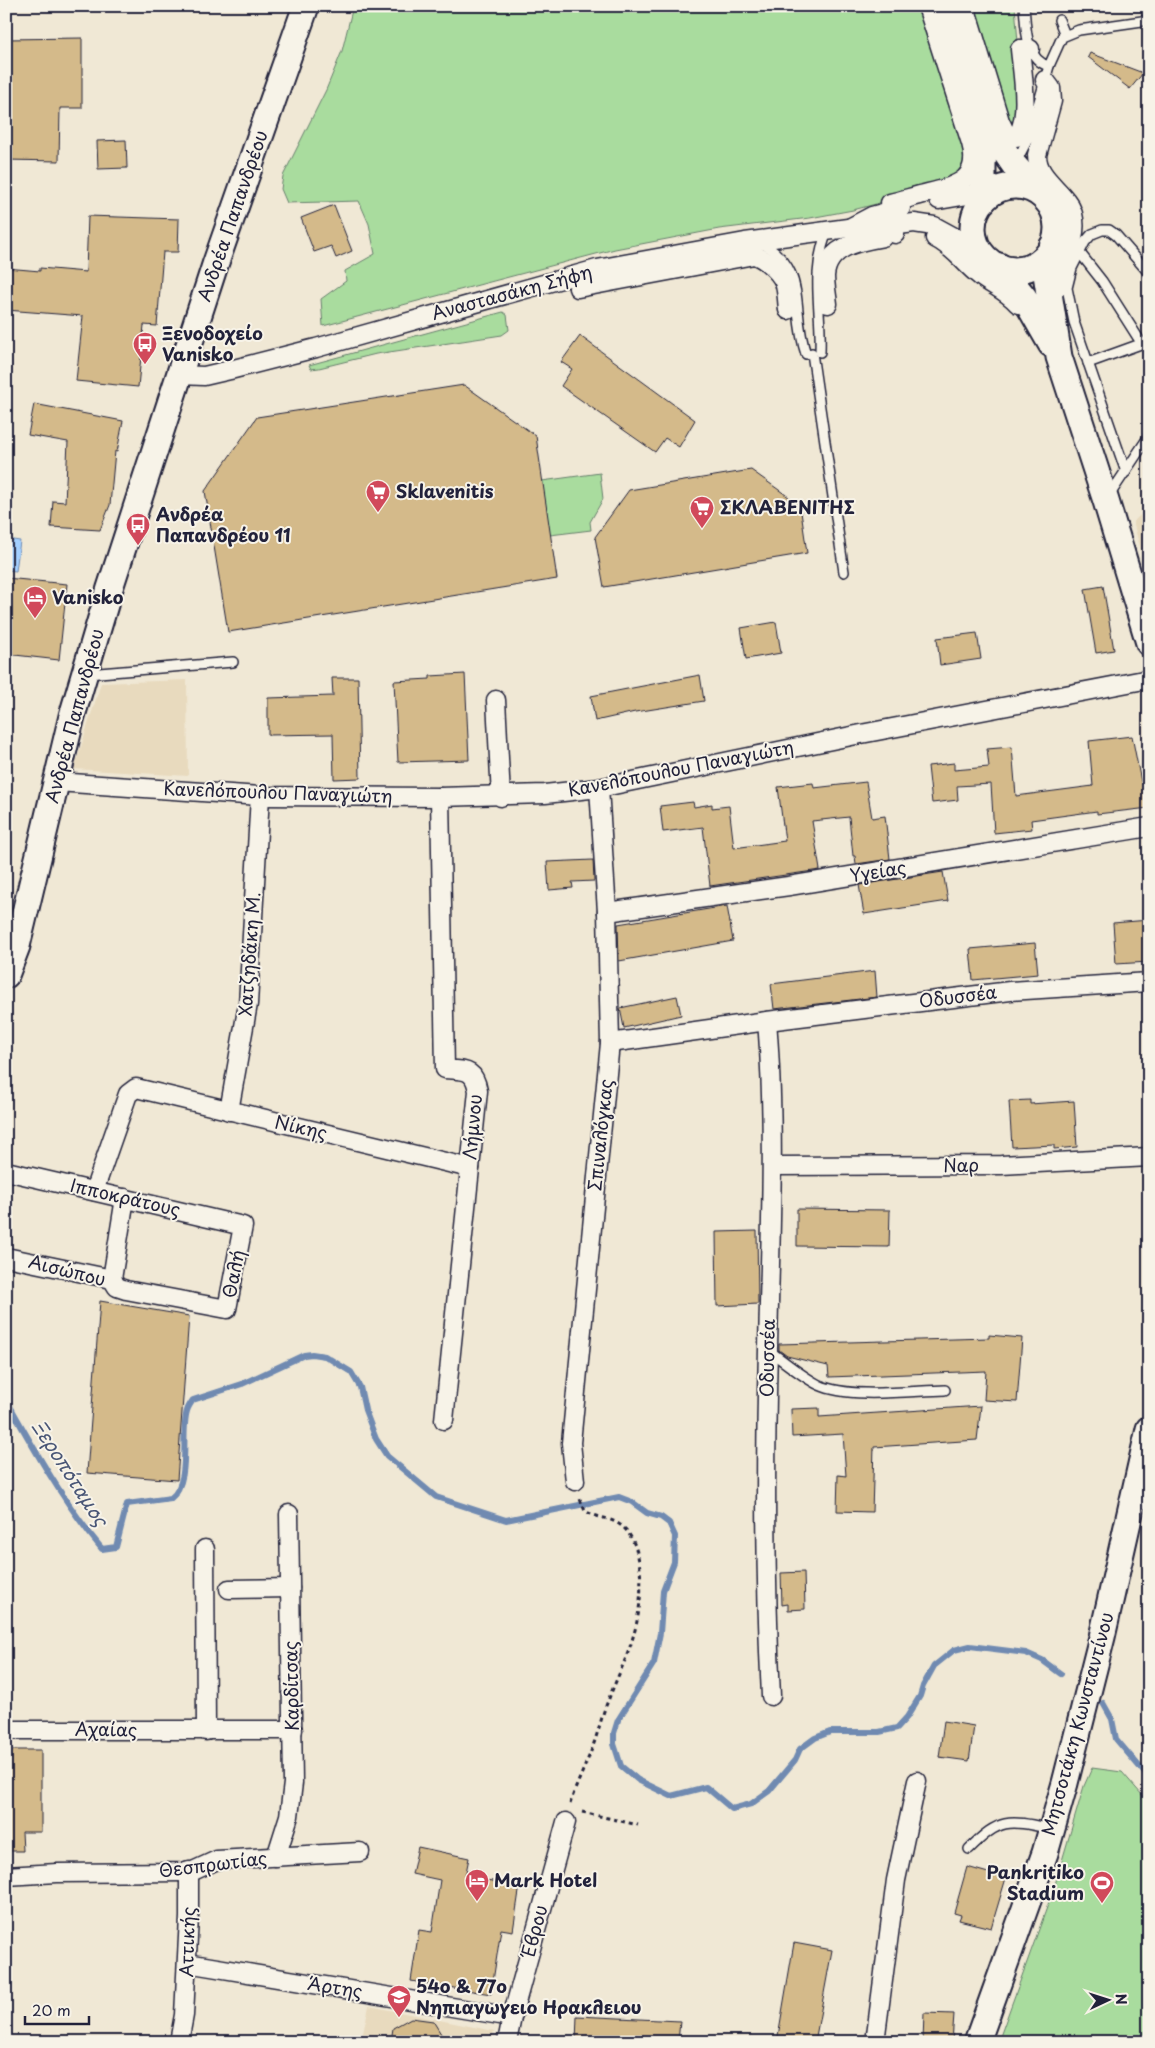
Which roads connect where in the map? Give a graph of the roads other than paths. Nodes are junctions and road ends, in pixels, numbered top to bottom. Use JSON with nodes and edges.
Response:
{"nodes":[{"id":1,"x":306,"y":6,"type":"edge"},
{"id":2,"x":927,"y":6,"type":"edge"},
{"id":3,"x":947,"y":6,"type":"edge"},
{"id":4,"x":965,"y":6,"type":"edge"},
{"id":5,"x":1024,"y":6,"type":"edge"},
{"id":6,"x":1059,"y":20,"type":"dead end"},
{"id":7,"x":1149,"y":20,"type":"edge"},
{"id":8,"x":1065,"y":35,"type":"junction"},
{"id":9,"x":1030,"y":49,"type":"junction"},
{"id":10,"x":1047,"y":73,"type":"junction"},
{"id":11,"x":981,"y":114,"type":"junction"},
{"id":12,"x":1014,"y":165,"type":"junction"},
{"id":13,"x":988,"y":195,"type":"junction"},
{"id":14,"x":1041,"y":196,"type":"junction"},
{"id":15,"x":893,"y":223,"type":"junction"},
{"id":16,"x":827,"y":231,"type":"junction"},
{"id":17,"x":757,"y":240,"type":"junction"},
{"id":18,"x":1052,"y":247,"type":"junction"},
{"id":19,"x":1080,"y":253,"type":"junction"},
{"id":20,"x":989,"y":259,"type":"junction"},
{"id":21,"x":1149,"y":273,"type":"edge"},
{"id":22,"x":578,"y":288,"type":"dead end"},
{"id":23,"x":1039,"y":300,"type":"junction"},
{"id":24,"x":828,"y":304,"type":"dead end"},
{"id":25,"x":788,"y":310,"type":"dead end"},
{"id":26,"x":1146,"y":343,"type":"edge"},
{"id":27,"x":813,"y":353,"type":"junction"},
{"id":28,"x":1088,"y":363,"type":"junction"},
{"id":29,"x":179,"y":375,"type":"junction"},
{"id":30,"x":1149,"y":436,"type":"edge"},
{"id":31,"x":1126,"y":472,"type":"junction"},
{"id":32,"x":1106,"y":501,"type":"junction"},
{"id":33,"x":844,"y":572,"type":"dead end"},
{"id":34,"x":1149,"y":643,"type":"edge"},
{"id":35,"x":233,"y":662,"type":"dead end"},
{"id":36,"x":84,"y":674,"type":"junction"},
{"id":37,"x":1149,"y":679,"type":"edge"},
{"id":38,"x":496,"y":700,"type":"dead end"},
{"id":39,"x":57,"y":782,"type":"junction"},
{"id":40,"x":599,"y":788,"type":"junction"},
{"id":41,"x":260,"y":796,"type":"junction"},
{"id":42,"x":440,"y":797,"type":"junction"},
{"id":43,"x":501,"y":797,"type":"junction"},
{"id":44,"x":1149,"y":828,"type":"edge"},
{"id":45,"x":607,"y":912,"type":"junction"},
{"id":46,"x":12,"y":951,"type":"edge"},
{"id":47,"x":6,"y":975,"type":"edge"},
{"id":48,"x":1149,"y":982,"type":"edge"},
{"id":49,"x":767,"y":1021,"type":"junction"},
{"id":50,"x":610,"y":1043,"type":"junction"},
{"id":51,"x":229,"y":1111,"type":"junction"},
{"id":52,"x":1149,"y":1157,"type":"edge"},
{"id":53,"x":773,"y":1166,"type":"junction"},
{"id":54,"x":470,"y":1168,"type":"junction"},
{"id":55,"x":6,"y":1171,"type":"edge"},
{"id":56,"x":94,"y":1191,"type":"junction"},
{"id":57,"x":126,"y":1198,"type":"junction"},
{"id":58,"x":243,"y":1226,"type":"joint"},
{"id":59,"x":6,"y":1257,"type":"edge"},
{"id":60,"x":112,"y":1279,"type":"junction"},
{"id":61,"x":214,"y":1306,"type":"joint"},
{"id":62,"x":768,"y":1350,"type":"junction"},
{"id":63,"x":944,"y":1390,"type":"dead end"},
{"id":64,"x":444,"y":1420,"type":"dead end"},
{"id":65,"x":1148,"y":1436,"type":"edge"},
{"id":66,"x":576,"y":1488,"type":"road end"},
{"id":67,"x":289,"y":1514,"type":"dead end"},
{"id":68,"x":205,"y":1550,"type":"dead end"},
{"id":69,"x":290,"y":1588,"type":"junction"},
{"id":70,"x":229,"y":1589,"type":"dead end"},
{"id":71,"x":771,"y":1696,"type":"dead end"},
{"id":72,"x":6,"y":1730,"type":"edge"},
{"id":73,"x":293,"y":1730,"type":"junction"},
{"id":74,"x":206,"y":1731,"type":"junction"},
{"id":75,"x":917,"y":1781,"type":"dead end"},
{"id":76,"x":567,"y":1815,"type":"road end"},
{"id":77,"x":1051,"y":1829,"type":"junction"},
{"id":78,"x":968,"y":1849,"type":"dead end"},
{"id":79,"x":360,"y":1852,"type":"dead end"},
{"id":80,"x":276,"y":1857,"type":"junction"},
{"id":81,"x":189,"y":1871,"type":"junction"},
{"id":82,"x":6,"y":1876,"type":"edge"},
{"id":83,"x":187,"y":1963,"type":"junction"},
{"id":84,"x":512,"y":2017,"type":"junction"},
{"id":85,"x":179,"y":2042,"type":"edge"},
{"id":86,"x":508,"y":2042,"type":"edge"},
{"id":87,"x":875,"y":2042,"type":"edge"},
{"id":88,"x":977,"y":2042,"type":"edge"}],
"edges":[{"from":1,"to":29,"type":"street","name":"Ανδρέα Παπανδρέου"},
{"from":2,"to":11,"type":"street"},
{"from":3,"to":11,"type":"street"},
{"from":4,"to":11,"type":"street"},
{"from":5,"to":9,"type":"lane"},
{"from":6,"to":8,"type":"lane"},
{"from":7,"to":8,"type":"lane"},
{"from":8,"to":10,"type":"lane"},
{"from":9,"to":10,"type":"lane"},
{"from":9,"to":11,"type":"street"},
{"from":10,"to":12,"type":"lane"},
{"from":10,"to":23,"type":"street"},
{"from":11,"to":12,"type":"street"},
{"from":11,"to":13,"type":"street"},
{"from":11,"to":15,"type":"street"},
{"from":12,"to":14,"type":"street"},
{"from":13,"to":14,"type":"street"},
{"from":13,"to":15,"type":"street"},
{"from":13,"to":20,"type":"street"},
{"from":14,"to":18,"type":"street"},
{"from":15,"to":16,"type":"street","name":"Αναστασάκη Σήφη"},
{"from":15,"to":20,"type":"street"},
{"from":15,"to":23,"type":"street"},
{"from":15,"to":24,"type":"street"},
{"from":16,"to":17,"type":"street","name":"Αναστασάκη Σήφη"},
{"from":16,"to":27,"type":"lane"},
{"from":17,"to":27,"type":"lane"},
{"from":17,"to":29,"type":"street","name":"Αναστασάκη Σήφη"},
{"from":18,"to":20,"type":"street"},
{"from":18,"to":23,"type":"street"},
{"from":19,"to":21,"type":"lane"},
{"from":19,"to":26,"type":"lane"},
{"from":19,"to":28,"type":"lane"},
{"from":20,"to":23,"type":"street"},
{"from":22,"to":25,"type":"street"},
{"from":23,"to":32,"type":"street"},
{"from":26,"to":28,"type":"lane"},
{"from":27,"to":33,"type":"lane"},
{"from":28,"to":31,"type":"lane"},
{"from":29,"to":36,"type":"street","name":"Ανδρέα Παπανδρέου"},
{"from":30,"to":31,"type":"lane"},
{"from":31,"to":32,"type":"lane"},
{"from":32,"to":34,"type":"street"},
{"from":35,"to":36,"type":"lane"},
{"from":36,"to":39,"type":"street","name":"Ανδρέα Παπανδρέου"},
{"from":37,"to":40,"type":"street","name":"Κανελόπουλου Παναγιώτη"},
{"from":38,"to":43,"type":"street"},
{"from":39,"to":41,"type":"street","name":"Κανελόπουλου Παναγιώτη"},
{"from":39,"to":46,"type":"street","name":"Ανδρέα Παπανδρέου"},
{"from":40,"to":43,"type":"street","name":"Κανελόπουλου Παναγιώτη"},
{"from":40,"to":45,"type":"street","name":"Σπιναλόγκας"},
{"from":41,"to":42,"type":"street","name":"Κανελόπουλου Παναγιώτη"},
{"from":41,"to":51,"type":"street","name":"Χατζηδάκη Μ."},
{"from":42,"to":43,"type":"street","name":"Κανελόπουλου Παναγιώτη"},
{"from":42,"to":54,"type":"street","name":"Λήμνου"},
{"from":44,"to":45,"type":"street","name":"Υγείας"},
{"from":45,"to":50,"type":"street","name":"Σπιναλόγκας"},
{"from":46,"to":47,"type":"street","name":"Ανδρέα Παπανδρέου"},
{"from":48,"to":49,"type":"street","name":"Οδυσσέα"},
{"from":49,"to":50,"type":"street","name":"Οδυσσέα"},
{"from":49,"to":53,"type":"street","name":"Οδυσσέα"},
{"from":50,"to":66,"type":"street","name":"Σπιναλόγκας"},
{"from":51,"to":54,"type":"street","name":"Νίκης"},
{"from":51,"to":56,"type":"street","name":"Νίκης"},
{"from":52,"to":53,"type":"street","name":"Ναρ"},
{"from":53,"to":62,"type":"street","name":"Οδυσσέα"},
{"from":54,"to":64,"type":"street","name":"Λήμνου"},
{"from":55,"to":56,"type":"street","name":"Ιπποκράτους"},
{"from":56,"to":57,"type":"street","name":"Ιπποκράτους"},
{"from":57,"to":58,"type":"street","name":"Ιπποκράτους"},
{"from":57,"to":60,"type":"street"},
{"from":58,"to":61,"type":"street","name":"Θαλή"},
{"from":59,"to":60,"type":"street","name":"Αισώπου"},
{"from":60,"to":61,"type":"street","name":"Αισώπου"},
{"from":62,"to":63,"type":"lane"},
{"from":62,"to":71,"type":"street","name":"Οδυσσέα"},
{"from":65,"to":77,"type":"street","name":"Μητσοτάκη Κωνσταντίνου"},
{"from":67,"to":69,"type":"street","name":"Καρδίτσας"},
{"from":68,"to":74,"type":"street"},
{"from":69,"to":70,"type":"street"},
{"from":69,"to":73,"type":"street","name":"Καρδίτσας"},
{"from":72,"to":74,"type":"street","name":"Αχαίας"},
{"from":73,"to":74,"type":"street","name":"Αχαίας"},
{"from":73,"to":80,"type":"street","name":"Καρδίτσας"},
{"from":75,"to":87,"type":"street"},
{"from":76,"to":84,"type":"street","name":"Έβρου"},
{"from":77,"to":78,"type":"lane"},
{"from":77,"to":88,"type":"street","name":"Μητσοτάκη Κωνσταντίνου"},
{"from":79,"to":80,"type":"street","name":"Θεσπρωτίας"},
{"from":80,"to":81,"type":"street","name":"Θεσπρωτίας"},
{"from":81,"to":82,"type":"street","name":"Θεσπρωτίας"},
{"from":81,"to":83,"type":"street","name":"Αττικής"},
{"from":83,"to":84,"type":"street","name":"Άρτης"},
{"from":83,"to":85,"type":"street","name":"Αττικής"},
{"from":84,"to":86,"type":"street","name":"Έβρου"}]}
